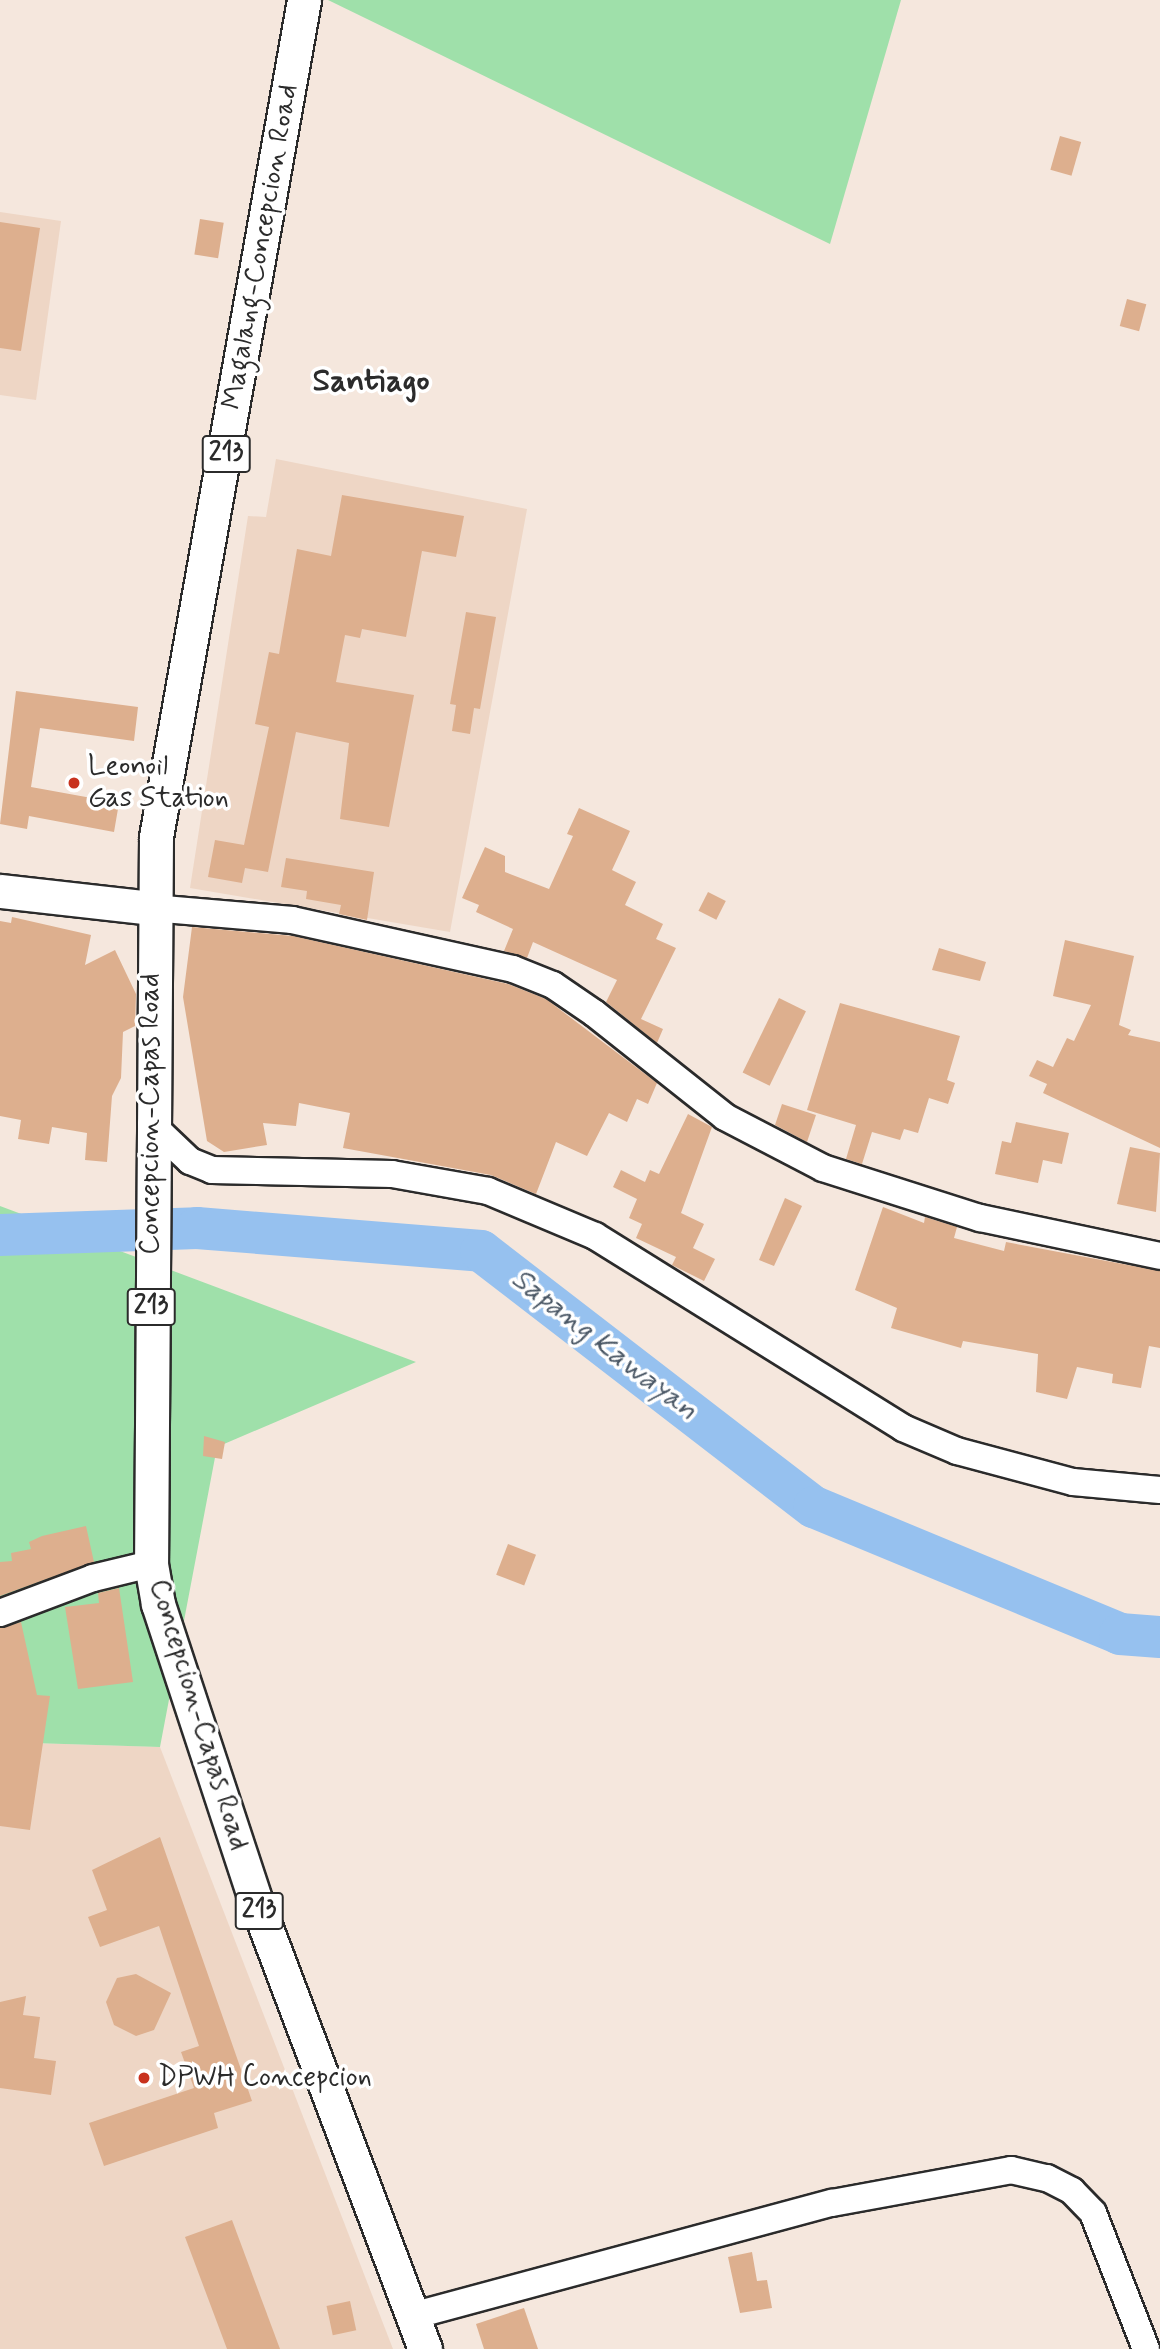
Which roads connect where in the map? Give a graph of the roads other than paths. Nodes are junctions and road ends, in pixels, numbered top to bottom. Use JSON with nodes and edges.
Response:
{"nodes":[{"id":1,"x":304,"y":0,"type":"edge"},
{"id":2,"x":0,"y":891,"type":"edge"},
{"id":3,"x":152,"y":908,"type":"junction"},
{"id":4,"x":151,"y":1140,"type":"junction"},
{"id":5,"x":1160,"y":1256,"type":"edge"},
{"id":6,"x":1160,"y":1490,"type":"edge"},
{"id":7,"x":151,"y":1564,"type":"junction"},
{"id":8,"x":0,"y":1613,"type":"edge"},
{"id":9,"x":412,"y":2316,"type":"junction"},
{"id":10,"x":425,"y":2349,"type":"edge"},
{"id":11,"x":1146,"y":2349,"type":"edge"}],
"edges":[{"from":1,"to":3,"type":"main road","name":"Magalang-Concepcion Road","number":"213"},
{"from":2,"to":3,"type":"main road"},
{"from":3,"to":4,"type":"main road","name":"Concepcion-Capas Road","number":"213"},
{"from":3,"to":5,"type":"street"},
{"from":4,"to":6,"type":"street"},
{"from":4,"to":7,"type":"main road","name":"Concepcion-Capas Road","number":"213"},
{"from":7,"to":8,"type":"street"},
{"from":7,"to":9,"type":"main road","name":"Concepcion-Capas Road","number":"213"},
{"from":9,"to":10,"type":"main road","name":"Concepcion-Capas Road","number":"213"},
{"from":9,"to":11,"type":"street"}]}
